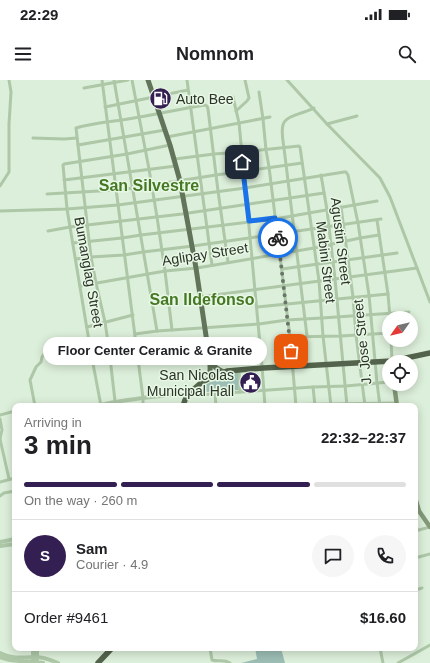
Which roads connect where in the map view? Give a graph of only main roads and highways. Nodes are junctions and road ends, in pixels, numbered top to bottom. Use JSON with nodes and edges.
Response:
{"nodes":[{"id":1,"x":148,"y":80,"type":"edge"},
{"id":2,"x":430,"y":353,"type":"edge"},
{"id":3,"x":418,"y":356,"type":"edge"},
{"id":4,"x":210,"y":361,"type":"junction"},
{"id":5,"x":382,"y":363,"type":"edge"},
{"id":6,"x":224,"y":372,"type":"junction"},
{"id":7,"x":205,"y":381,"type":"junction"},
{"id":8,"x":395,"y":391,"type":"edge"},
{"id":9,"x":184,"y":403,"type":"edge"},
{"id":10,"x":396,"y":403,"type":"edge"},
{"id":11,"x":418,"y":512,"type":"edge"},
{"id":12,"x":430,"y":527,"type":"edge"},
{"id":13,"x":106,"y":651,"type":"edge"},
{"id":14,"x":98,"y":663,"type":"edge"}],
"edges":[{"from":1,"to":4,"type":"main road"},
{"from":2,"to":3,"type":"highway"},
{"from":4,"to":6,"type":"main road"},
{"from":4,"to":7,"type":"main road"},
{"from":5,"to":6,"type":"highway"},
{"from":6,"to":7,"type":"highway"},
{"from":7,"to":9,"type":"highway"},
{"from":8,"to":10,"type":"main road"},
{"from":11,"to":12,"type":"main road"},
{"from":13,"to":14,"type":"highway"}]}
